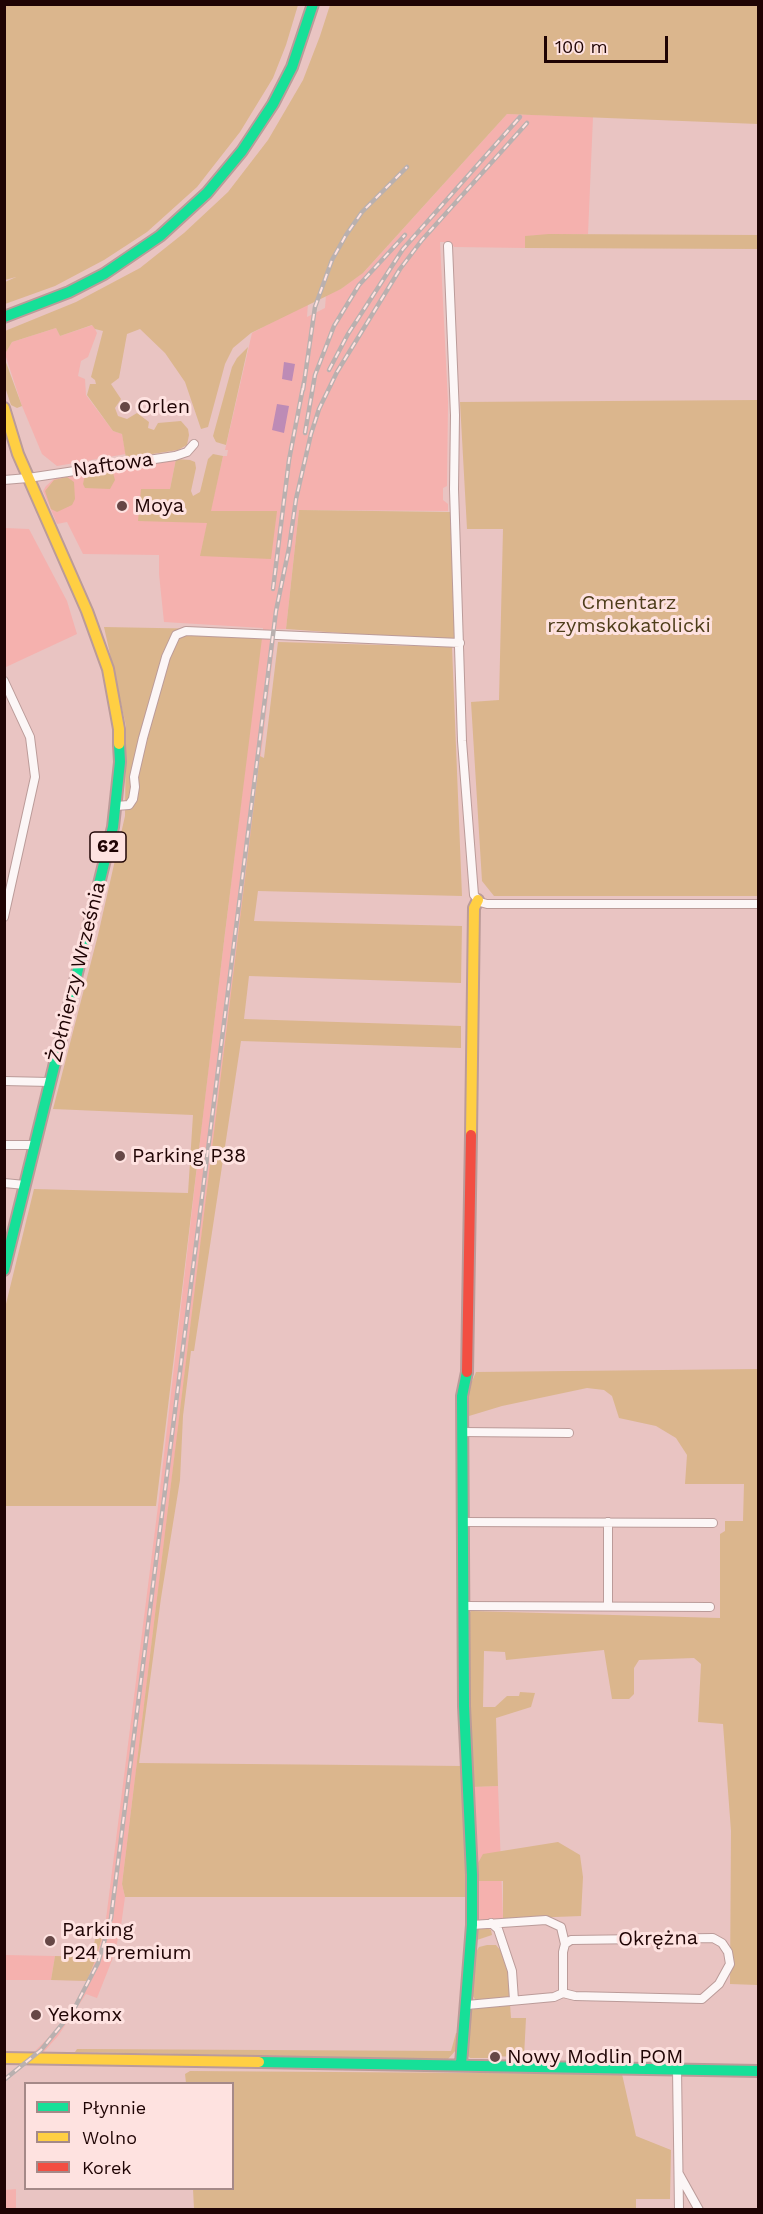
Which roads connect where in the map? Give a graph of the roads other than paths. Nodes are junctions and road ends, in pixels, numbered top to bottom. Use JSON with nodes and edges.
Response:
{"nodes":[{"id":1,"x":313,"y":4,"type":"edge"},
{"id":2,"x":448,"y":246,"type":"dead end"},
{"id":3,"x":7,"y":317,"type":"edge"},
{"id":4,"x":4,"y":408,"type":"edge"},
{"id":5,"x":4,"y":430,"type":"edge"},
{"id":6,"x":13,"y":439,"type":"junction"},
{"id":7,"x":194,"y":444,"type":"dead end"},
{"id":8,"x":28,"y":478,"type":"junction"},
{"id":9,"x":4,"y":480,"type":"edge"},
{"id":10,"x":460,"y":643,"type":"junction"},
{"id":11,"x":4,"y":681,"type":"edge"},
{"id":12,"x":116,"y":806,"type":"junction"},
{"id":13,"x":478,"y":900,"type":"junction"},
{"id":14,"x":759,"y":904,"type":"edge"},
{"id":15,"x":4,"y":917,"type":"edge"},
{"id":16,"x":4,"y":1081,"type":"edge"},
{"id":17,"x":50,"y":1082,"type":"junction"},
{"id":18,"x":4,"y":1145,"type":"edge"},
{"id":19,"x":34,"y":1145,"type":"junction"},
{"id":20,"x":4,"y":1183,"type":"edge"},
{"id":21,"x":25,"y":1185,"type":"junction"},
{"id":22,"x":4,"y":1270,"type":"edge"},
{"id":23,"x":462,"y":1432,"type":"junction"},
{"id":24,"x":569,"y":1433,"type":"dead end"},
{"id":25,"x":463,"y":1522,"type":"junction"},
{"id":26,"x":608,"y":1522,"type":"junction"},
{"id":27,"x":713,"y":1523,"type":"dead end"},
{"id":28,"x":463,"y":1606,"type":"junction"},
{"id":29,"x":608,"y":1606,"type":"junction"},
{"id":30,"x":710,"y":1607,"type":"dead end"},
{"id":31,"x":492,"y":1923,"type":"junction"},
{"id":32,"x":472,"y":1925,"type":"junction"},
{"id":33,"x":565,"y":1944,"type":"junction"},
{"id":34,"x":563,"y":1993,"type":"junction"},
{"id":35,"x":514,"y":2000,"type":"junction"},
{"id":36,"x":466,"y":2006,"type":"junction"},
{"id":37,"x":4,"y":2058,"type":"edge"},
{"id":38,"x":461,"y":2064,"type":"junction"},
{"id":39,"x":677,"y":2069,"type":"junction"},
{"id":40,"x":759,"y":2071,"type":"edge"},
{"id":41,"x":678,"y":2174,"type":"junction"},
{"id":42,"x":678,"y":2210,"type":"edge"},
{"id":43,"x":699,"y":2210,"type":"edge"}],
"edges":[{"from":1,"to":3,"type":"street"},
{"from":2,"to":10,"type":"street"},
{"from":4,"to":6,"type":"street","name":"Żołnierzy Września","number":"62"},
{"from":5,"to":6,"type":"street","name":"Żołnierzy Września","number":"62"},
{"from":6,"to":8,"type":"street","name":"Żołnierzy Września","number":"62"},
{"from":7,"to":8,"type":"street","name":"Naftowa"},
{"from":8,"to":9,"type":"street","name":"Naftowa"},
{"from":8,"to":12,"type":"street","name":"Żołnierzy Września","number":"62"},
{"from":10,"to":12,"type":"street"},
{"from":10,"to":13,"type":"street"},
{"from":11,"to":15,"type":"street"},
{"from":12,"to":17,"type":"street","name":"Żołnierzy Września","number":"62"},
{"from":13,"to":14,"type":"street"},
{"from":13,"to":23,"type":"street"},
{"from":16,"to":17,"type":"street"},
{"from":17,"to":19,"type":"street","name":"Żołnierzy Września","number":"62"},
{"from":18,"to":19,"type":"street"},
{"from":19,"to":21,"type":"street","name":"Żołnierzy Września","number":"62"},
{"from":20,"to":21,"type":"street"},
{"from":21,"to":22,"type":"street","name":"Żołnierzy Września","number":"62"},
{"from":23,"to":24,"type":"street"},
{"from":23,"to":25,"type":"street"},
{"from":25,"to":26,"type":"street"},
{"from":25,"to":28,"type":"street"},
{"from":26,"to":27,"type":"street"},
{"from":26,"to":29,"type":"street"},
{"from":28,"to":29,"type":"street"},
{"from":28,"to":32,"type":"street"},
{"from":29,"to":30,"type":"street"},
{"from":31,"to":32,"type":"street"},
{"from":31,"to":33,"type":"street"},
{"from":31,"to":35,"type":"street"},
{"from":32,"to":36,"type":"street"},
{"from":33,"to":34,"type":"street"},
{"from":33,"to":34,"type":"street","name":"Okrężna"},
{"from":34,"to":35,"type":"street","name":"Okrężna"},
{"from":35,"to":36,"type":"street","name":"Okrężna"},
{"from":36,"to":38,"type":"street"},
{"from":37,"to":38,"type":"street"},
{"from":38,"to":39,"type":"street"},
{"from":39,"to":40,"type":"street"},
{"from":39,"to":41,"type":"street"},
{"from":41,"to":42,"type":"street"},
{"from":41,"to":43,"type":"street"}]}
